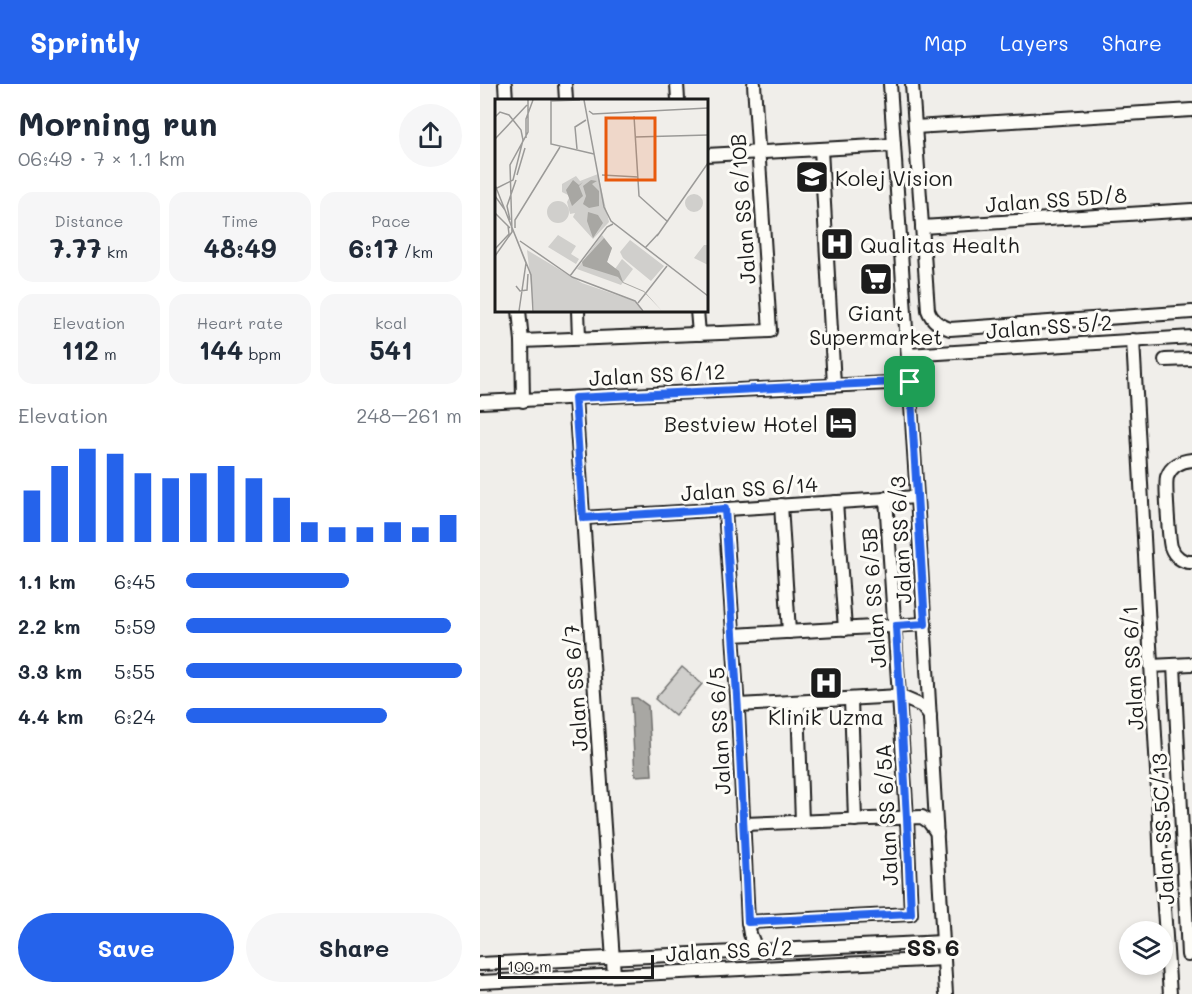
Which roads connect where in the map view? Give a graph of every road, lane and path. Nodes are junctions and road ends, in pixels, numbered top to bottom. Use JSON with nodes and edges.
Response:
{"nodes":[{"id":1,"x":505,"y":84,"type":"edge"},
{"id":2,"x":565,"y":84,"type":"edge"},
{"id":3,"x":677,"y":84,"type":"edge"},
{"id":4,"x":754,"y":84,"type":"edge"},
{"id":5,"x":890,"y":84,"type":"edge"},
{"id":6,"x":912,"y":84,"type":"edge"},
{"id":7,"x":506,"y":99,"type":"edge"},
{"id":8,"x":566,"y":99,"type":"edge"},
{"id":9,"x":678,"y":99,"type":"edge"},
{"id":10,"x":1192,"y":110,"type":"edge"},
{"id":11,"x":915,"y":127,"type":"junction"},
{"id":12,"x":894,"y":145,"type":"junction"},
{"id":13,"x":821,"y":149,"type":"junction"},
{"id":14,"x":758,"y":152,"type":"junction"},
{"id":15,"x":708,"y":155,"type":"edge"},
{"id":16,"x":1192,"y":210,"type":"edge"},
{"id":17,"x":922,"y":227,"type":"junction"},
{"id":18,"x":519,"y":312,"type":"edge"},
{"id":19,"x":578,"y":312,"type":"edge"},
{"id":20,"x":697,"y":312,"type":"edge"},
{"id":21,"x":1192,"y":312,"type":"edge"},
{"id":22,"x":699,"y":334,"type":"junction"},
{"id":23,"x":1192,"y":337,"type":"edge"},
{"id":24,"x":579,"y":338,"type":"junction"},
{"id":25,"x":1133,"y":340,"type":"junction"},
{"id":26,"x":522,"y":341,"type":"junction"},
{"id":27,"x":908,"y":355,"type":"junction"},
{"id":28,"x":1192,"y":359,"type":"edge"},
{"id":29,"x":1165,"y":360,"type":"dead end"},
{"id":30,"x":910,"y":382,"type":"junction"},
{"id":31,"x":834,"y":385,"type":"junction"},
{"id":32,"x":575,"y":398,"type":"junction"},
{"id":33,"x":523,"y":401,"type":"junction"},
{"id":34,"x":481,"y":402,"type":"edge"},
{"id":35,"x":1192,"y":460,"type":"edge"},
{"id":36,"x":917,"y":497,"type":"junction"},
{"id":37,"x":886,"y":498,"type":"junction"},
{"id":38,"x":836,"y":502,"type":"junction"},
{"id":39,"x":781,"y":505,"type":"junction"},
{"id":40,"x":725,"y":509,"type":"junction"},
{"id":41,"x":583,"y":518,"type":"junction"},
{"id":42,"x":1192,"y":562,"type":"edge"},
{"id":43,"x":925,"y":624,"type":"junction"},
{"id":44,"x":896,"y":626,"type":"junction"},
{"id":45,"x":845,"y":629,"type":"junction"},
{"id":46,"x":789,"y":632,"type":"junction"},
{"id":47,"x":734,"y":635,"type":"junction"},
{"id":48,"x":1192,"y":664,"type":"edge"},
{"id":49,"x":1174,"y":665,"type":"junction"},
{"id":50,"x":1152,"y":666,"type":"junction"},
{"id":51,"x":899,"y":696,"type":"junction"},
{"id":52,"x":851,"y":699,"type":"junction"},
{"id":53,"x":798,"y":702,"type":"junction"},
{"id":54,"x":738,"y":705,"type":"junction"},
{"id":55,"x":930,"y":717,"type":"junction"},
{"id":56,"x":907,"y":818,"type":"junction"},
{"id":57,"x":855,"y":820,"type":"junction"},
{"id":58,"x":802,"y":822,"type":"junction"},
{"id":59,"x":744,"y":825,"type":"junction"},
{"id":60,"x":937,"y":834,"type":"junction"},
{"id":61,"x":1165,"y":921,"type":"edge"},
{"id":62,"x":748,"y":922,"type":"junction"},
{"id":63,"x":943,"y":942,"type":"junction"},
{"id":64,"x":757,"y":951,"type":"junction"},
{"id":65,"x":1190,"y":954,"type":"edge"},
{"id":66,"x":1173,"y":955,"type":"edge"},
{"id":67,"x":613,"y":958,"type":"junction"},
{"id":68,"x":944,"y":959,"type":"junction"},
{"id":69,"x":480,"y":964,"type":"edge"},
{"id":70,"x":614,"y":975,"type":"junction"},
{"id":71,"x":1169,"y":975,"type":"edge"},
{"id":72,"x":480,"y":982,"type":"edge"},
{"id":73,"x":946,"y":994,"type":"edge"},
{"id":74,"x":1170,"y":994,"type":"edge"}],
"edges":[{"from":1,"to":7,"type":"street"},
{"from":2,"to":8,"type":"street"},
{"from":3,"to":9,"type":"street"},
{"from":4,"to":14,"type":"street","name":"Jalan SS 6/10B"},
{"from":5,"to":12,"type":"street","name":"Jalan SS 6/3"},
{"from":6,"to":11,"type":"street"},
{"from":10,"to":11,"type":"street"},
{"from":11,"to":17,"type":"street"},
{"from":12,"to":13,"type":"street"},
{"from":12,"to":27,"type":"street","name":"Jalan SS 6/3"},
{"from":13,"to":14,"type":"street"},
{"from":13,"to":31,"type":"street"},
{"from":14,"to":15,"type":"street"},
{"from":14,"to":22,"type":"street","name":"Jalan SS 6/10B"},
{"from":16,"to":17,"type":"street","name":"Jalan SS 5D/8"},
{"from":17,"to":21,"type":"street"},
{"from":18,"to":26,"type":"street"},
{"from":19,"to":24,"type":"street"},
{"from":20,"to":22,"type":"street"},
{"from":22,"to":24,"type":"street"},
{"from":23,"to":25,"type":"street","name":"Jalan SS 5/2"},
{"from":24,"to":26,"type":"street"},
{"from":25,"to":27,"type":"street","name":"Jalan SS 5/2"},
{"from":25,"to":50,"type":"street","name":"Jalan SS 6/1"},
{"from":26,"to":33,"type":"street"},
{"from":27,"to":30,"type":"street","name":"Jalan SS 6/3"},
{"from":28,"to":29,"type":"street"},
{"from":30,"to":31,"type":"street","name":"Jalan SS 6/12"},
{"from":30,"to":36,"type":"street","name":"Jalan SS 6/3"},
{"from":31,"to":32,"type":"street","name":"Jalan SS 6/12"},
{"from":32,"to":33,"type":"street","name":"Jalan SS 6/12"},
{"from":32,"to":41,"type":"street","name":"Jalan SS 6/7"},
{"from":33,"to":34,"type":"street","name":"Jalan SS 6/12"},
{"from":35,"to":42,"type":"street"},
{"from":36,"to":37,"type":"street","name":"Jalan SS 6/14"},
{"from":36,"to":43,"type":"street","name":"Jalan SS 6/3"},
{"from":37,"to":38,"type":"street","name":"Jalan SS 6/14"},
{"from":37,"to":44,"type":"street","name":"Jalan SS 6/5B"},
{"from":38,"to":39,"type":"street","name":"Jalan SS 6/14"},
{"from":38,"to":45,"type":"street"},
{"from":39,"to":40,"type":"street","name":"Jalan SS 6/14"},
{"from":39,"to":46,"type":"street"},
{"from":40,"to":41,"type":"street","name":"Jalan SS 6/14"},
{"from":40,"to":47,"type":"street","name":"Jalan SS 6/5"},
{"from":41,"to":67,"type":"street","name":"Jalan SS 6/7"},
{"from":43,"to":44,"type":"street"},
{"from":43,"to":55,"type":"street","name":"Jalan SS 6/3"},
{"from":44,"to":45,"type":"street"},
{"from":44,"to":51,"type":"street","name":"Jalan SS 6/5B"},
{"from":45,"to":46,"type":"street"},
{"from":46,"to":47,"type":"street"},
{"from":47,"to":54,"type":"street","name":"Jalan SS 6/5"},
{"from":48,"to":49,"type":"street"},
{"from":49,"to":50,"type":"street"},
{"from":49,"to":65,"type":"street","name":"Jalan SS 5C/13"},
{"from":50,"to":61,"type":"street","name":"Jalan SS 6/1"},
{"from":51,"to":52,"type":"street"},
{"from":51,"to":55,"type":"street"},
{"from":51,"to":56,"type":"street","name":"Jalan SS 6/5A"},
{"from":52,"to":53,"type":"street"},
{"from":52,"to":57,"type":"street"},
{"from":53,"to":54,"type":"street"},
{"from":53,"to":58,"type":"street"},
{"from":54,"to":59,"type":"street","name":"Jalan SS 6/5"},
{"from":55,"to":60,"type":"street","name":"Jalan SS 6/3"},
{"from":56,"to":57,"type":"street"},
{"from":56,"to":60,"type":"street"},
{"from":56,"to":62,"type":"street","name":"Jalan SS 6/5A"},
{"from":57,"to":58,"type":"street"},
{"from":58,"to":59,"type":"street"},
{"from":59,"to":62,"type":"street","name":"Jalan SS 6/5"},
{"from":60,"to":63,"type":"street","name":"Jalan SS 6/3"},
{"from":62,"to":64,"type":"street","name":"Jalan SS 6/5"},
{"from":63,"to":64,"type":"street","name":"Jalan SS 6/2"},
{"from":63,"to":68,"type":"street","name":"Jalan SS 6/3"},
{"from":64,"to":67,"type":"street","name":"Jalan SS 6/2"},
{"from":65,"to":66,"type":"street"},
{"from":67,"to":69,"type":"street","name":"Jalan SS 6/2"},
{"from":67,"to":70,"type":"street","name":"Jalan SS 6/7"},
{"from":68,"to":70,"type":"street","name":"Jalan SS 6/2"},
{"from":68,"to":73,"type":"street","name":"Jalan SS 6/3"},
{"from":70,"to":72,"type":"street","name":"Jalan SS 6/2"},
{"from":71,"to":74,"type":"street","name":"Jalan SS 6/1"}]}
